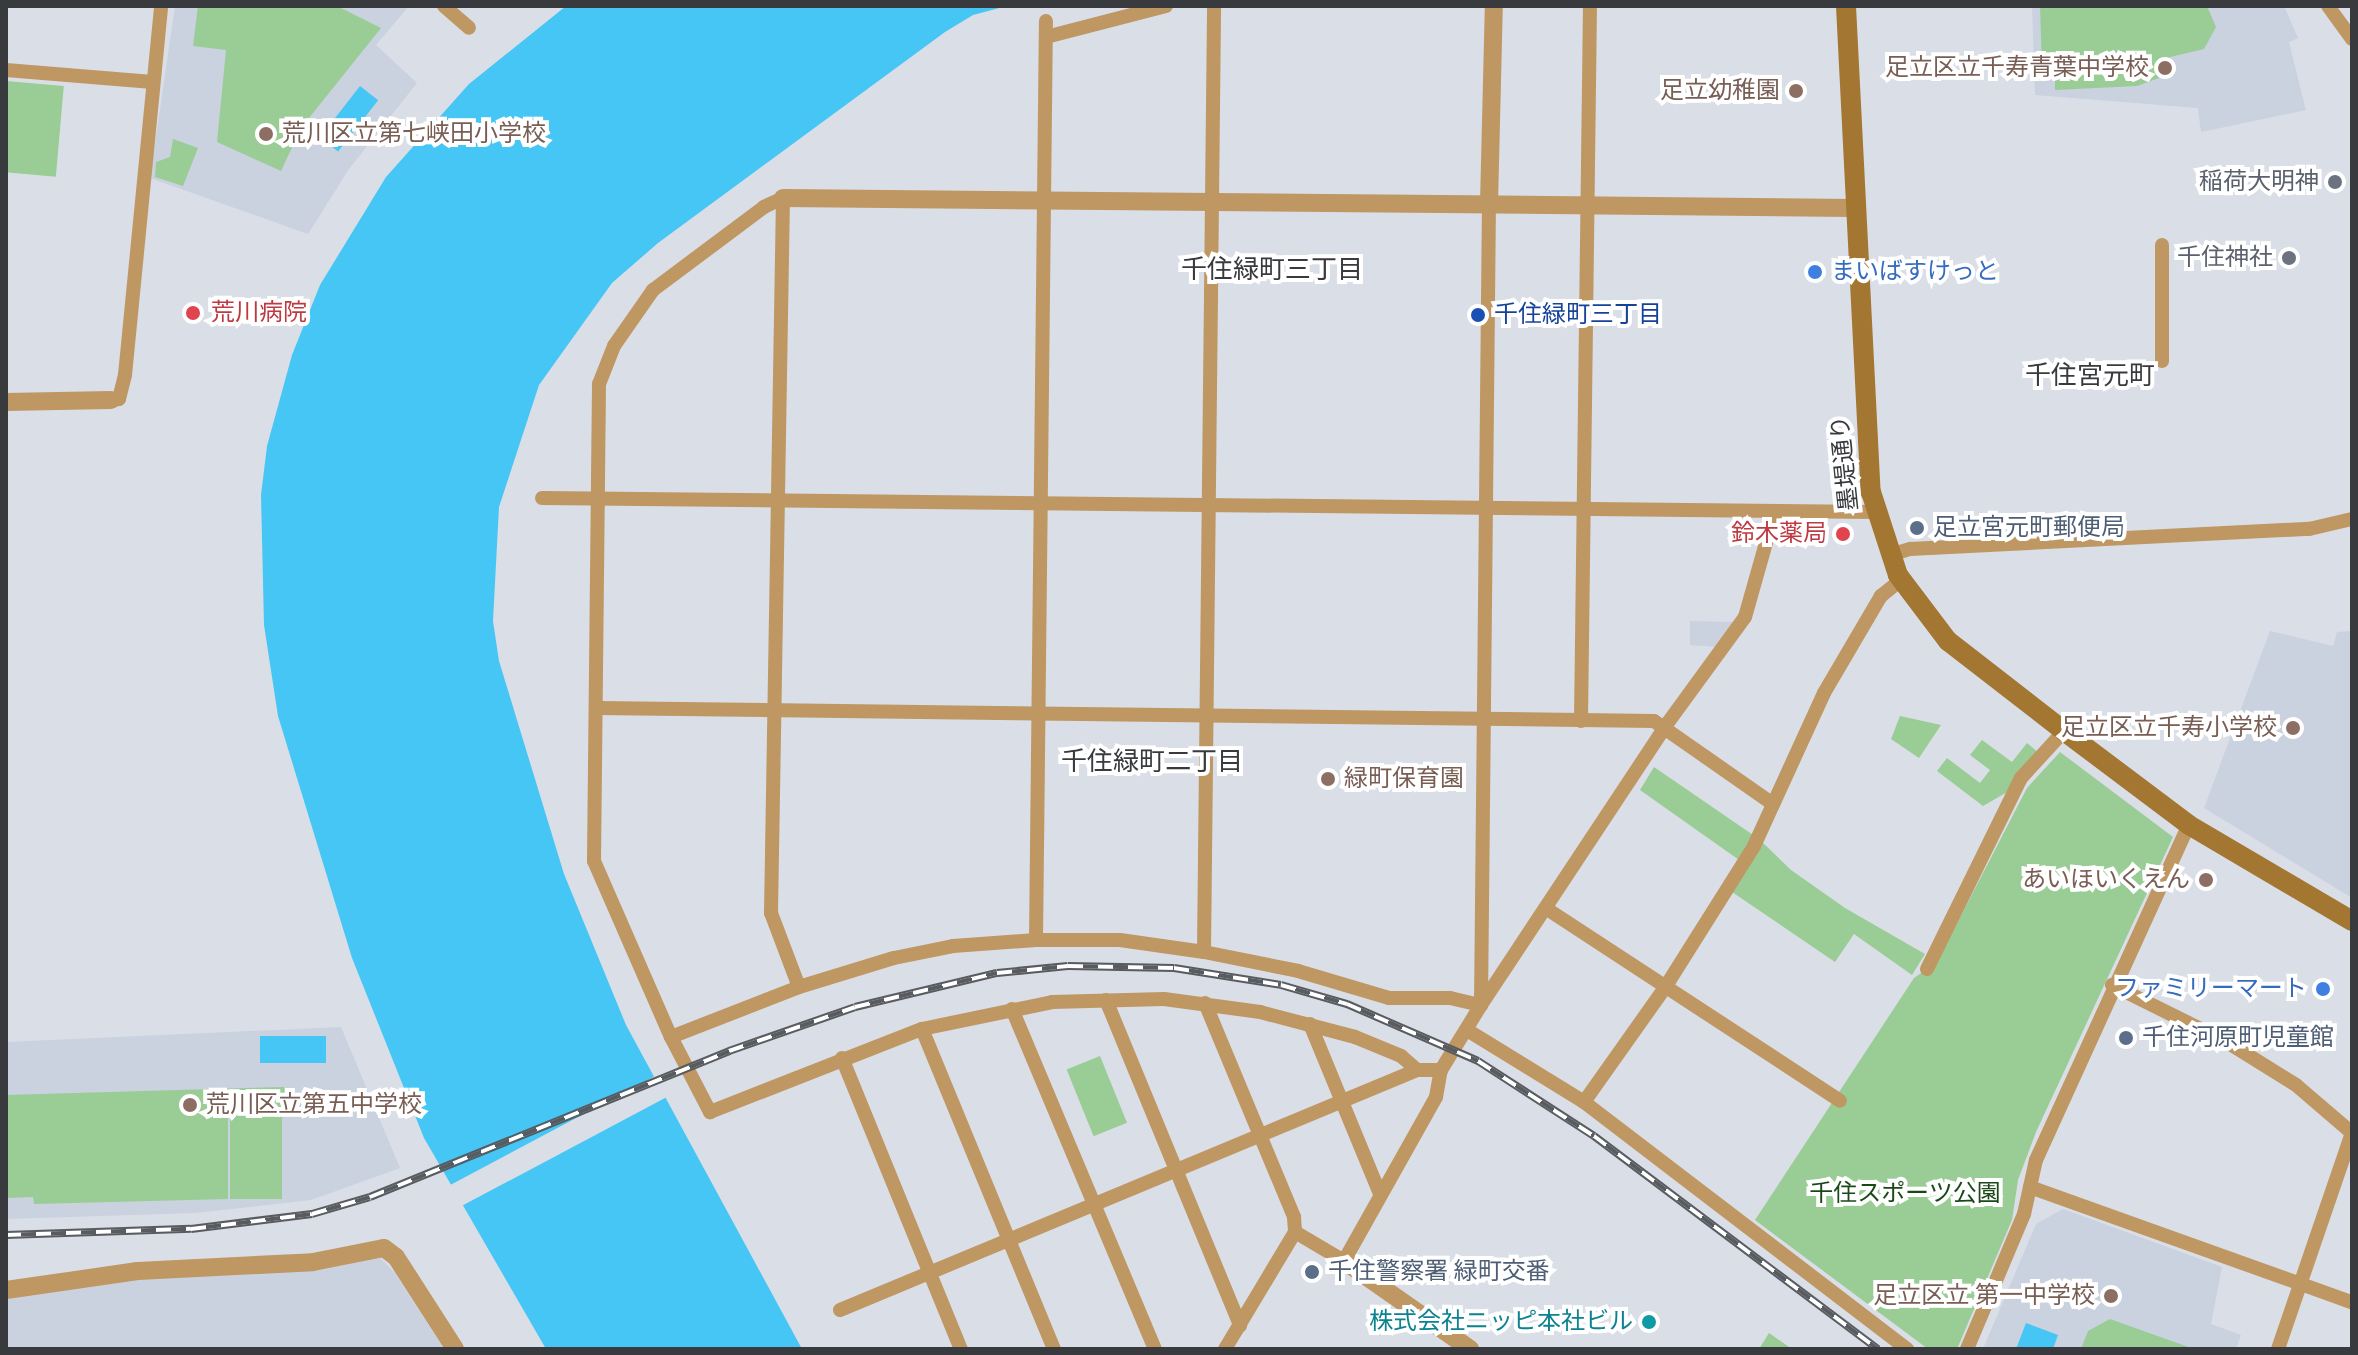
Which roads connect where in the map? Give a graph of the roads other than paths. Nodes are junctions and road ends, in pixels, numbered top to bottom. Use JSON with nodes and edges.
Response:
{"nodes":[{"id":1,"x":161,"y":6,"type":"edge"},
{"id":2,"x":444,"y":6,"type":"edge"},
{"id":3,"x":1166,"y":6,"type":"edge"},
{"id":4,"x":1214,"y":6,"type":"edge"},
{"id":5,"x":1494,"y":6,"type":"edge"},
{"id":6,"x":1590,"y":6,"type":"edge"},
{"id":7,"x":1846,"y":6,"type":"edge"},
{"id":8,"x":2328,"y":6,"type":"edge"},
{"id":9,"x":1046,"y":21,"type":"dead end"},
{"id":10,"x":469,"y":28,"type":"dead end"},
{"id":11,"x":1046,"y":37,"type":"junction"},
{"id":12,"x":2352,"y":39,"type":"edge"},
{"id":13,"x":6,"y":70,"type":"edge"},
{"id":14,"x":153,"y":82,"type":"junction"},
{"id":15,"x":783,"y":198,"type":"junction"},
{"id":16,"x":1045,"y":201,"type":"junction"},
{"id":17,"x":1212,"y":202,"type":"junction"},
{"id":18,"x":1489,"y":204,"type":"junction"},
{"id":19,"x":1587,"y":205,"type":"junction"},
{"id":20,"x":1855,"y":208,"type":"junction"},
{"id":21,"x":2162,"y":245,"type":"dead end"},
{"id":22,"x":2162,"y":361,"type":"dead end"},
{"id":23,"x":111,"y":400,"type":"joint"},
{"id":24,"x":6,"y":402,"type":"edge"},
{"id":25,"x":542,"y":498,"type":"dead end"},
{"id":26,"x":597,"y":498,"type":"junction"},
{"id":27,"x":778,"y":500,"type":"junction"},
{"id":28,"x":1040,"y":503,"type":"junction"},
{"id":29,"x":1211,"y":505,"type":"junction"},
{"id":30,"x":1488,"y":508,"type":"junction"},
{"id":31,"x":1583,"y":509,"type":"junction"},
{"id":32,"x":1775,"y":511,"type":"junction"},
{"id":33,"x":1875,"y":512,"type":"junction"},
{"id":34,"x":2352,"y":519,"type":"edge"},
{"id":35,"x":1890,"y":555,"type":"junction"},
{"id":36,"x":1901,"y":580,"type":"junction"},
{"id":37,"x":596,"y":708,"type":"junction"},
{"id":38,"x":776,"y":710,"type":"junction"},
{"id":39,"x":1037,"y":714,"type":"junction"},
{"id":40,"x":1208,"y":716,"type":"junction"},
{"id":41,"x":1485,"y":719,"type":"junction"},
{"id":42,"x":1581,"y":721,"type":"junction"},
{"id":43,"x":1664,"y":728,"type":"junction"},
{"id":44,"x":2064,"y":731,"type":"junction"},
{"id":45,"x":1773,"y":804,"type":"junction"},
{"id":46,"x":2189,"y":825,"type":"junction"},
{"id":47,"x":1547,"y":909,"type":"junction"},
{"id":48,"x":2352,"y":921,"type":"edge"},
{"id":49,"x":1036,"y":940,"type":"junction"},
{"id":50,"x":1204,"y":952,"type":"junction"},
{"id":51,"x":1927,"y":969,"type":"dead end"},
{"id":52,"x":2112,"y":985,"type":"junction"},
{"id":53,"x":1666,"y":986,"type":"junction"},
{"id":54,"x":799,"y":987,"type":"junction"},
{"id":55,"x":1106,"y":1000,"type":"junction"},
{"id":56,"x":1205,"y":1003,"type":"junction"},
{"id":57,"x":1481,"y":1005,"type":"junction"},
{"id":58,"x":1012,"y":1009,"type":"junction"},
{"id":59,"x":1310,"y":1024,"type":"junction"},
{"id":60,"x":922,"y":1029,"type":"junction"},
{"id":61,"x":1467,"y":1030,"type":"junction"},
{"id":62,"x":671,"y":1037,"type":"junction"},
{"id":63,"x":842,"y":1058,"type":"junction"},
{"id":64,"x":1417,"y":1070,"type":"junction"},
{"id":65,"x":1441,"y":1070,"type":"junction"},
{"id":66,"x":1341,"y":1101,"type":"junction"},
{"id":67,"x":1840,"y":1101,"type":"dead end"},
{"id":68,"x":1584,"y":1102,"type":"junction"},
{"id":69,"x":2352,"y":1133,"type":"edge"},
{"id":70,"x":1260,"y":1135,"type":"junction"},
{"id":71,"x":1177,"y":1171,"type":"junction"},
{"id":72,"x":2030,"y":1187,"type":"junction"},
{"id":73,"x":1380,"y":1194,"type":"junction"},
{"id":74,"x":1095,"y":1206,"type":"junction"},
{"id":75,"x":1295,"y":1232,"type":"junction"},
{"id":76,"x":1010,"y":1240,"type":"junction"},
{"id":77,"x":1344,"y":1261,"type":"junction"},
{"id":78,"x":930,"y":1273,"type":"junction"},
{"id":79,"x":2300,"y":1283,"type":"junction"},
{"id":80,"x":6,"y":1290,"type":"edge"},
{"id":81,"x":2352,"y":1302,"type":"edge"},
{"id":82,"x":840,"y":1310,"type":"dead end"},
{"id":83,"x":1240,"y":1325,"type":"junction"},
{"id":84,"x":455,"y":1349,"type":"edge"},
{"id":85,"x":961,"y":1349,"type":"edge"},
{"id":86,"x":1054,"y":1349,"type":"edge"},
{"id":87,"x":1155,"y":1349,"type":"edge"},
{"id":88,"x":1225,"y":1349,"type":"edge"},
{"id":89,"x":1470,"y":1349,"type":"edge"},
{"id":90,"x":1907,"y":1349,"type":"edge"},
{"id":91,"x":1967,"y":1349,"type":"edge"},
{"id":92,"x":2278,"y":1349,"type":"edge"}],
"edges":[{"from":1,"to":14,"type":"street"},
{"from":2,"to":10,"type":"street"},
{"from":3,"to":11,"type":"street"},
{"from":4,"to":17,"type":"street"},
{"from":5,"to":18,"type":"street"},
{"from":6,"to":19,"type":"street"},
{"from":7,"to":20,"type":"main road","name":"墨堤通り"},
{"from":8,"to":12,"type":"street"},
{"from":9,"to":11,"type":"street"},
{"from":11,"to":16,"type":"street"},
{"from":13,"to":14,"type":"street"},
{"from":14,"to":23,"type":"street"},
{"from":15,"to":16,"type":"street"},
{"from":15,"to":26,"type":"street"},
{"from":15,"to":27,"type":"street"},
{"from":16,"to":17,"type":"street"},
{"from":16,"to":28,"type":"street"},
{"from":17,"to":18,"type":"street"},
{"from":17,"to":29,"type":"street"},
{"from":18,"to":19,"type":"street"},
{"from":18,"to":30,"type":"street"},
{"from":19,"to":20,"type":"street"},
{"from":19,"to":31,"type":"street"},
{"from":20,"to":33,"type":"main road","name":"墨堤通り"},
{"from":21,"to":22,"type":"street"},
{"from":23,"to":24,"type":"street"},
{"from":25,"to":26,"type":"street"},
{"from":26,"to":27,"type":"street"},
{"from":26,"to":37,"type":"street"},
{"from":27,"to":28,"type":"street"},
{"from":27,"to":38,"type":"street"},
{"from":28,"to":29,"type":"street"},
{"from":28,"to":39,"type":"street"},
{"from":29,"to":30,"type":"street"},
{"from":29,"to":40,"type":"street"},
{"from":30,"to":31,"type":"street"},
{"from":30,"to":41,"type":"street"},
{"from":31,"to":32,"type":"street"},
{"from":31,"to":42,"type":"street"},
{"from":32,"to":33,"type":"street"},
{"from":32,"to":43,"type":"street"},
{"from":33,"to":35,"type":"main road","name":"墨堤通り"},
{"from":34,"to":35,"type":"street"},
{"from":35,"to":36,"type":"main road","name":"墨堤通り"},
{"from":36,"to":44,"type":"main road","name":"墨堤通り"},
{"from":36,"to":45,"type":"street"},
{"from":37,"to":38,"type":"street"},
{"from":37,"to":62,"type":"street"},
{"from":38,"to":39,"type":"street"},
{"from":38,"to":54,"type":"street"},
{"from":39,"to":40,"type":"street"},
{"from":39,"to":49,"type":"street"},
{"from":40,"to":41,"type":"street"},
{"from":40,"to":50,"type":"street"},
{"from":41,"to":42,"type":"street"},
{"from":41,"to":57,"type":"street"},
{"from":42,"to":43,"type":"street"},
{"from":43,"to":45,"type":"street"},
{"from":43,"to":47,"type":"street"},
{"from":44,"to":46,"type":"main road","name":"墨堤通り"},
{"from":44,"to":51,"type":"street"},
{"from":45,"to":53,"type":"street"},
{"from":46,"to":48,"type":"main road","name":"墨堤通り"},
{"from":46,"to":52,"type":"street"},
{"from":47,"to":53,"type":"street"},
{"from":47,"to":57,"type":"street"},
{"from":49,"to":50,"type":"street"},
{"from":49,"to":54,"type":"street"},
{"from":50,"to":57,"type":"street"},
{"from":52,"to":69,"type":"street"},
{"from":52,"to":72,"type":"street"},
{"from":53,"to":67,"type":"street"},
{"from":53,"to":68,"type":"street"},
{"from":54,"to":62,"type":"street"},
{"from":55,"to":56,"type":"street"},
{"from":55,"to":58,"type":"street"},
{"from":55,"to":71,"type":"street"},
{"from":56,"to":59,"type":"street"},
{"from":56,"to":70,"type":"street"},
{"from":57,"to":61,"type":"street"},
{"from":58,"to":60,"type":"street"},
{"from":58,"to":74,"type":"street"},
{"from":59,"to":64,"type":"street"},
{"from":59,"to":66,"type":"street"},
{"from":60,"to":63,"type":"street"},
{"from":60,"to":76,"type":"street"},
{"from":61,"to":65,"type":"street"},
{"from":61,"to":68,"type":"street"},
{"from":62,"to":63,"type":"street"},
{"from":63,"to":78,"type":"street"},
{"from":64,"to":65,"type":"street"},
{"from":64,"to":66,"type":"street"},
{"from":65,"to":73,"type":"street"},
{"from":66,"to":70,"type":"street"},
{"from":66,"to":73,"type":"street"},
{"from":68,"to":90,"type":"street"},
{"from":69,"to":79,"type":"street"},
{"from":70,"to":71,"type":"street"},
{"from":70,"to":75,"type":"street"},
{"from":71,"to":74,"type":"street"},
{"from":71,"to":83,"type":"street"},
{"from":72,"to":79,"type":"street"},
{"from":72,"to":91,"type":"street"},
{"from":73,"to":77,"type":"street"},
{"from":74,"to":76,"type":"street"},
{"from":74,"to":87,"type":"street"},
{"from":75,"to":77,"type":"street"},
{"from":75,"to":83,"type":"street"},
{"from":76,"to":78,"type":"street"},
{"from":76,"to":86,"type":"street"},
{"from":77,"to":89,"type":"street"},
{"from":78,"to":82,"type":"street"},
{"from":78,"to":85,"type":"street"},
{"from":79,"to":81,"type":"street"},
{"from":79,"to":92,"type":"street"},
{"from":80,"to":84,"type":"street"},
{"from":83,"to":88,"type":"street"}]}
